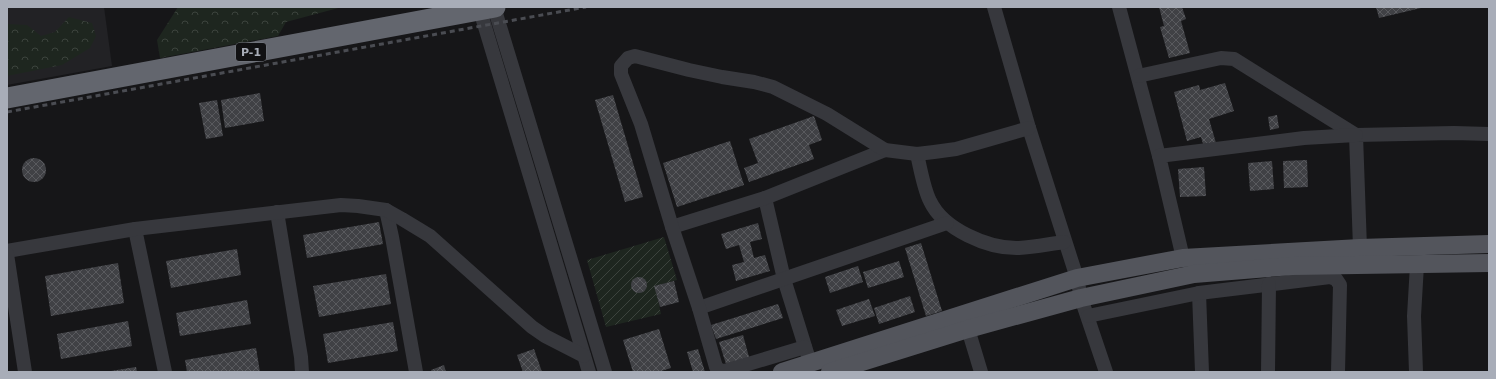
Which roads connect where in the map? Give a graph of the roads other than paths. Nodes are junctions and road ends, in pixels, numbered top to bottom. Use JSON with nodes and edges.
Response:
{"nodes":[{"id":1,"x":994,"y":7,"type":"edge"},
{"id":2,"x":1119,"y":7,"type":"edge"},
{"id":3,"x":488,"y":8,"type":"edge"},
{"id":4,"x":1138,"y":76,"type":"junction"},
{"id":5,"x":7,"y":98,"type":"edge"},
{"id":6,"x":1029,"y":128,"type":"junction"},
{"id":7,"x":1489,"y":134,"type":"edge"},
{"id":8,"x":1356,"y":135,"type":"junction"},
{"id":9,"x":885,"y":150,"type":"junction"},
{"id":10,"x":917,"y":154,"type":"junction"},
{"id":11,"x":1159,"y":156,"type":"junction"},
{"id":12,"x":765,"y":198,"type":"junction"},
{"id":13,"x":386,"y":210,"type":"junction"},
{"id":14,"x":277,"y":212,"type":"junction"},
{"id":15,"x":947,"y":223,"type":"junction"},
{"id":16,"x":672,"y":227,"type":"junction"},
{"id":17,"x":135,"y":229,"type":"junction"},
{"id":18,"x":1064,"y":242,"type":"junction"},
{"id":19,"x":1489,"y":244,"type":"edge"},
{"id":20,"x":1360,"y":248,"type":"junction"},
{"id":21,"x":7,"y":253,"type":"edge"},
{"id":22,"x":1184,"y":258,"type":"junction"},
{"id":23,"x":1489,"y":263,"type":"edge"},
{"id":24,"x":1416,"y":265,"type":"junction"},
{"id":25,"x":1077,"y":278,"type":"junction"},
{"id":26,"x":784,"y":279,"type":"junction"},
{"id":27,"x":1269,"y":284,"type":"junction"},
{"id":28,"x":1200,"y":293,"type":"junction"},
{"id":29,"x":1081,"y":298,"type":"junction"},
{"id":30,"x":699,"y":308,"type":"junction"},
{"id":31,"x":1088,"y":316,"type":"junction"},
{"id":32,"x":968,"y":328,"type":"junction"},
{"id":33,"x":808,"y":355,"type":"junction"},
{"id":34,"x":584,"y":356,"type":"junction"},
{"id":35,"x":866,"y":360,"type":"edge"},
{"id":36,"x":25,"y":372,"type":"edge"},
{"id":37,"x":165,"y":372,"type":"edge"},
{"id":38,"x":302,"y":372,"type":"edge"},
{"id":39,"x":416,"y":372,"type":"edge"},
{"id":40,"x":589,"y":372,"type":"edge"},
{"id":41,"x":605,"y":372,"type":"edge"},
{"id":42,"x":782,"y":372,"type":"edge"},
{"id":43,"x":830,"y":372,"type":"edge"},
{"id":44,"x":981,"y":372,"type":"edge"},
{"id":45,"x":1106,"y":372,"type":"edge"},
{"id":46,"x":1202,"y":372,"type":"edge"},
{"id":47,"x":1268,"y":372,"type":"edge"},
{"id":48,"x":1338,"y":372,"type":"edge"},
{"id":49,"x":1416,"y":372,"type":"edge"}],
"edges":[{"from":1,"to":6,"type":"street"},
{"from":2,"to":4,"type":"street"},
{"from":3,"to":5,"type":"highway","number":"P-1"},
{"from":3,"to":34,"type":"street"},
{"from":3,"to":41,"type":"street"},
{"from":4,"to":8,"type":"street"},
{"from":4,"to":11,"type":"street"},
{"from":6,"to":10,"type":"street"},
{"from":6,"to":18,"type":"street"},
{"from":7,"to":8,"type":"street"},
{"from":8,"to":11,"type":"street"},
{"from":8,"to":20,"type":"street"},
{"from":9,"to":10,"type":"street"},
{"from":9,"to":12,"type":"street"},
{"from":9,"to":16,"type":"street"},
{"from":10,"to":15,"type":"street"},
{"from":11,"to":22,"type":"street"},
{"from":12,"to":16,"type":"street"},
{"from":12,"to":26,"type":"street"},
{"from":13,"to":14,"type":"street"},
{"from":13,"to":34,"type":"street"},
{"from":13,"to":39,"type":"street"},
{"from":14,"to":17,"type":"street"},
{"from":14,"to":38,"type":"street"},
{"from":15,"to":18,"type":"street"},
{"from":15,"to":26,"type":"street"},
{"from":16,"to":30,"type":"street"},
{"from":17,"to":21,"type":"street"},
{"from":17,"to":37,"type":"street"},
{"from":18,"to":25,"type":"street"},
{"from":19,"to":20,"type":"main road"},
{"from":20,"to":22,"type":"main road"},
{"from":21,"to":36,"type":"street"},
{"from":22,"to":25,"type":"main road"},
{"from":23,"to":24,"type":"main road"},
{"from":24,"to":29,"type":"main road"},
{"from":24,"to":49,"type":"street"},
{"from":25,"to":29,"type":"street"},
{"from":25,"to":35,"type":"main road"},
{"from":26,"to":30,"type":"street"},
{"from":26,"to":33,"type":"street"},
{"from":27,"to":28,"type":"street"},
{"from":27,"to":47,"type":"street"},
{"from":27,"to":48,"type":"street"},
{"from":28,"to":31,"type":"street"},
{"from":28,"to":46,"type":"street"},
{"from":29,"to":31,"type":"street"},
{"from":29,"to":32,"type":"main road"},
{"from":30,"to":33,"type":"street"},
{"from":31,"to":45,"type":"street"},
{"from":32,"to":35,"type":"main road"},
{"from":32,"to":44,"type":"street"},
{"from":33,"to":35,"type":"main road"},
{"from":33,"to":42,"type":"main road"},
{"from":34,"to":40,"type":"street"},
{"from":35,"to":43,"type":"main road"}]}
